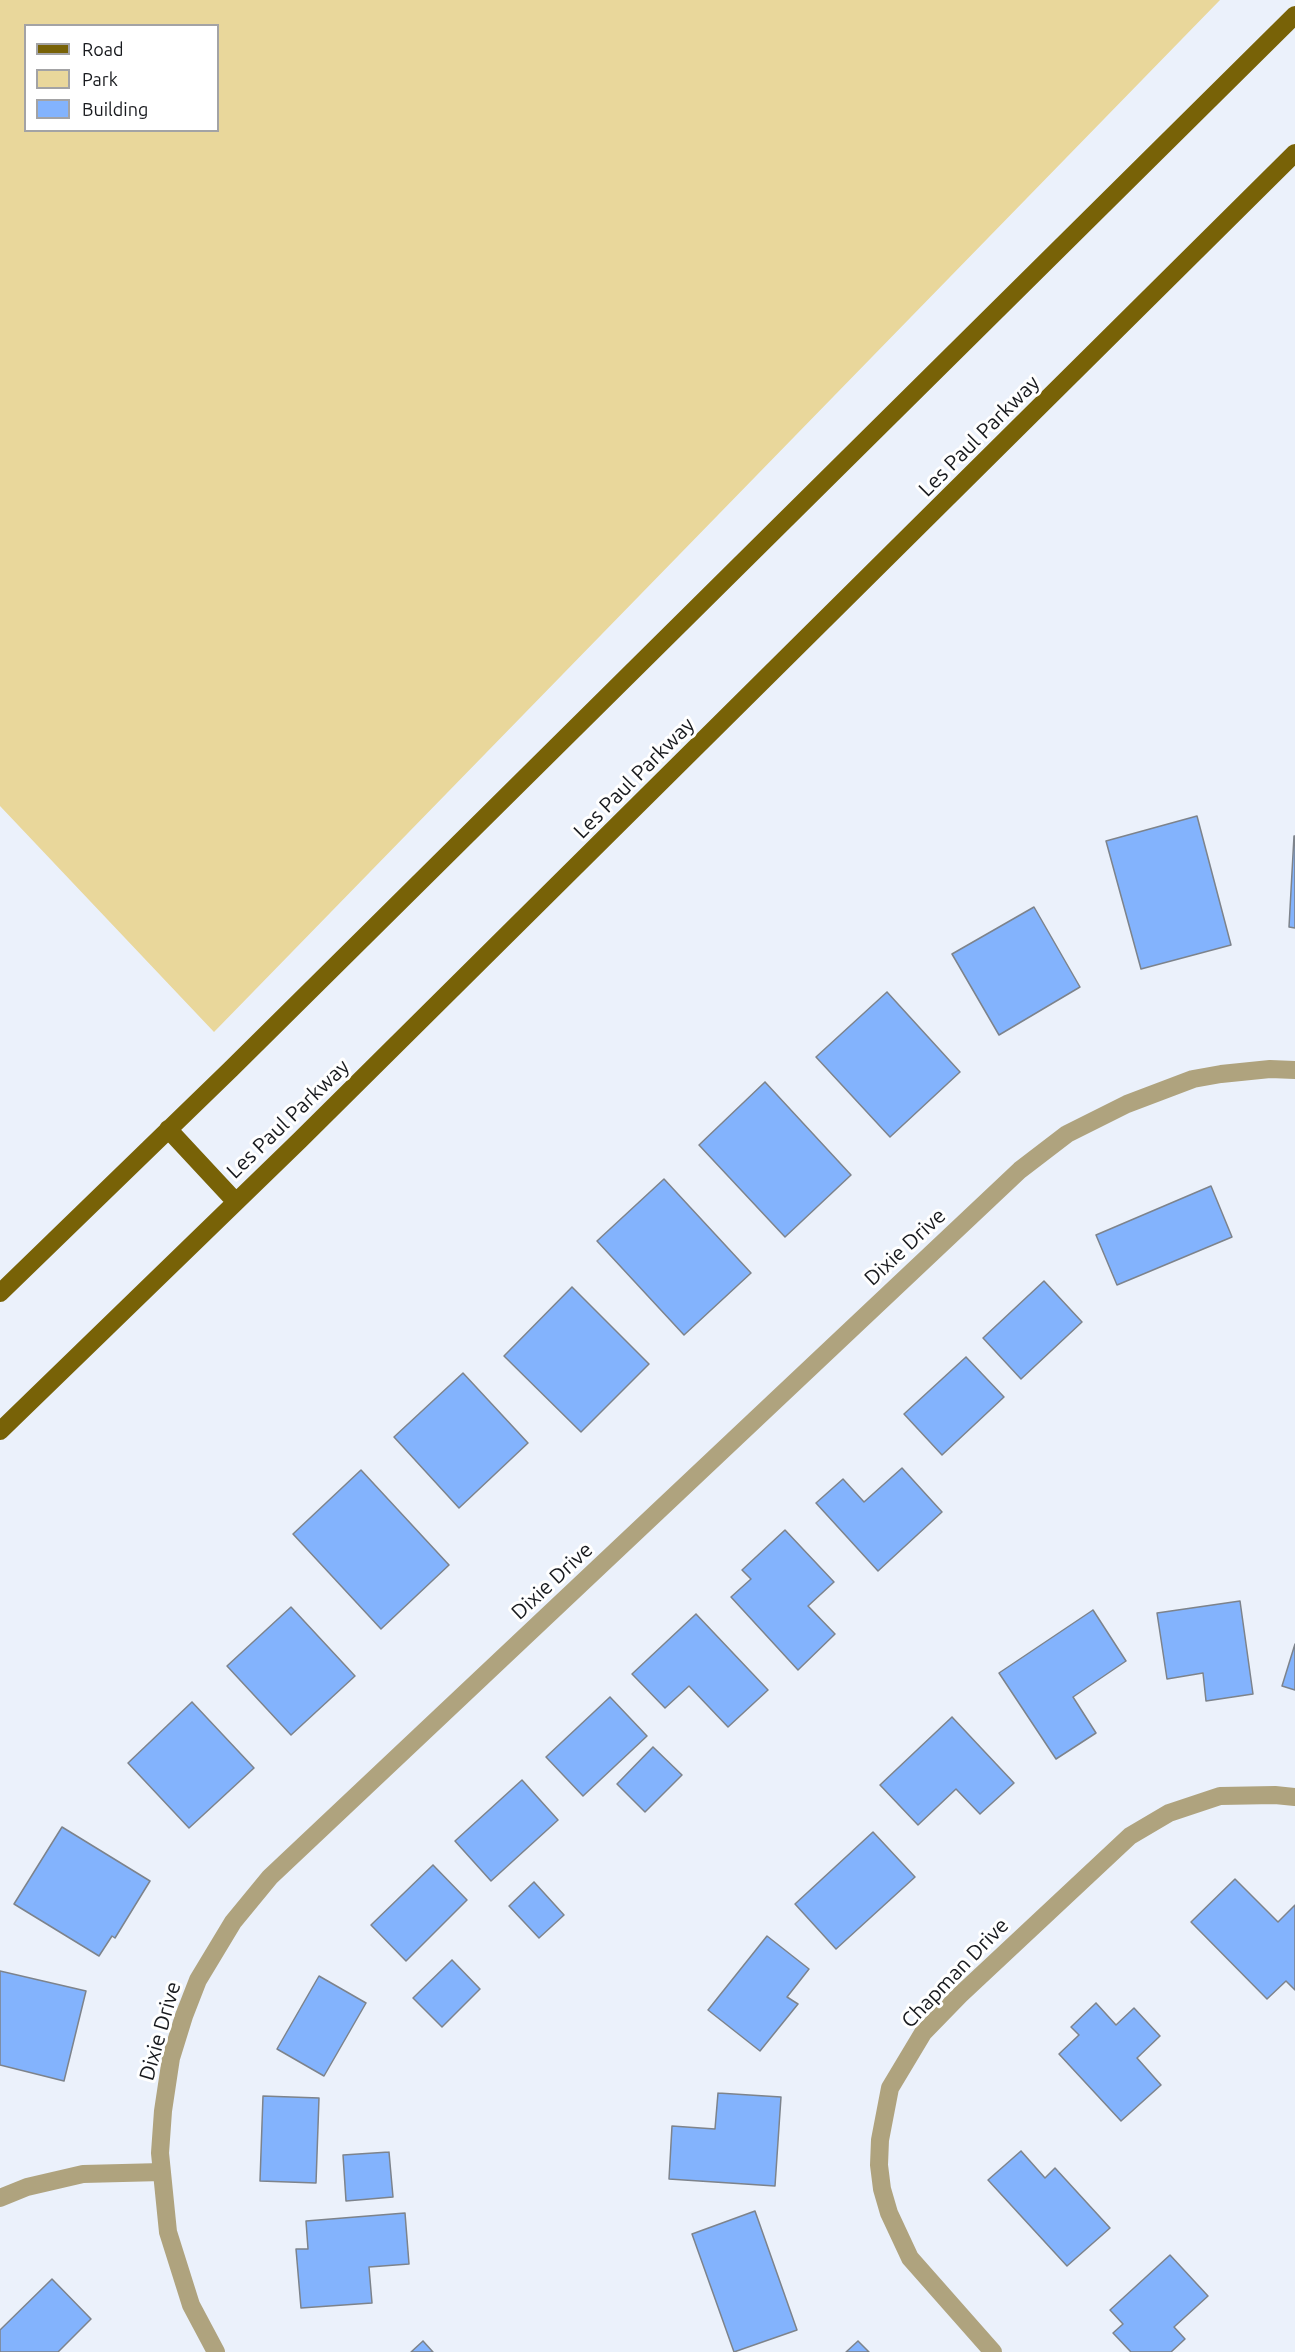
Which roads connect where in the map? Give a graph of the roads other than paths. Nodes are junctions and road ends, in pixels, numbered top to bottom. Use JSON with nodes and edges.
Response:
{"nodes":[{"id":1,"x":1295,"y":15,"type":"edge"},
{"id":2,"x":1295,"y":153,"type":"edge"},
{"id":3,"x":1295,"y":1070,"type":"edge"},
{"id":4,"x":168,"y":1129,"type":"junction"},
{"id":5,"x":235,"y":1201,"type":"junction"},
{"id":6,"x":0,"y":1293,"type":"edge"},
{"id":7,"x":0,"y":1431,"type":"edge"},
{"id":8,"x":1295,"y":1797,"type":"edge"},
{"id":9,"x":162,"y":2172,"type":"junction"},
{"id":10,"x":0,"y":2198,"type":"edge"},
{"id":11,"x":216,"y":2352,"type":"edge"},
{"id":12,"x":993,"y":2352,"type":"edge"}],
"edges":[{"from":1,"to":4,"type":"main road"},
{"from":2,"to":5,"type":"main road","name":"Les Paul Parkway"},
{"from":3,"to":9,"type":"street","name":"Dixie Drive"},
{"from":4,"to":5,"type":"main road"},
{"from":4,"to":6,"type":"main road"},
{"from":5,"to":7,"type":"main road","name":"Les Paul Parkway"},
{"from":8,"to":12,"type":"street","name":"Chapman Drive"},
{"from":9,"to":10,"type":"street"},
{"from":9,"to":11,"type":"street","name":"Dixie Drive"}]}
